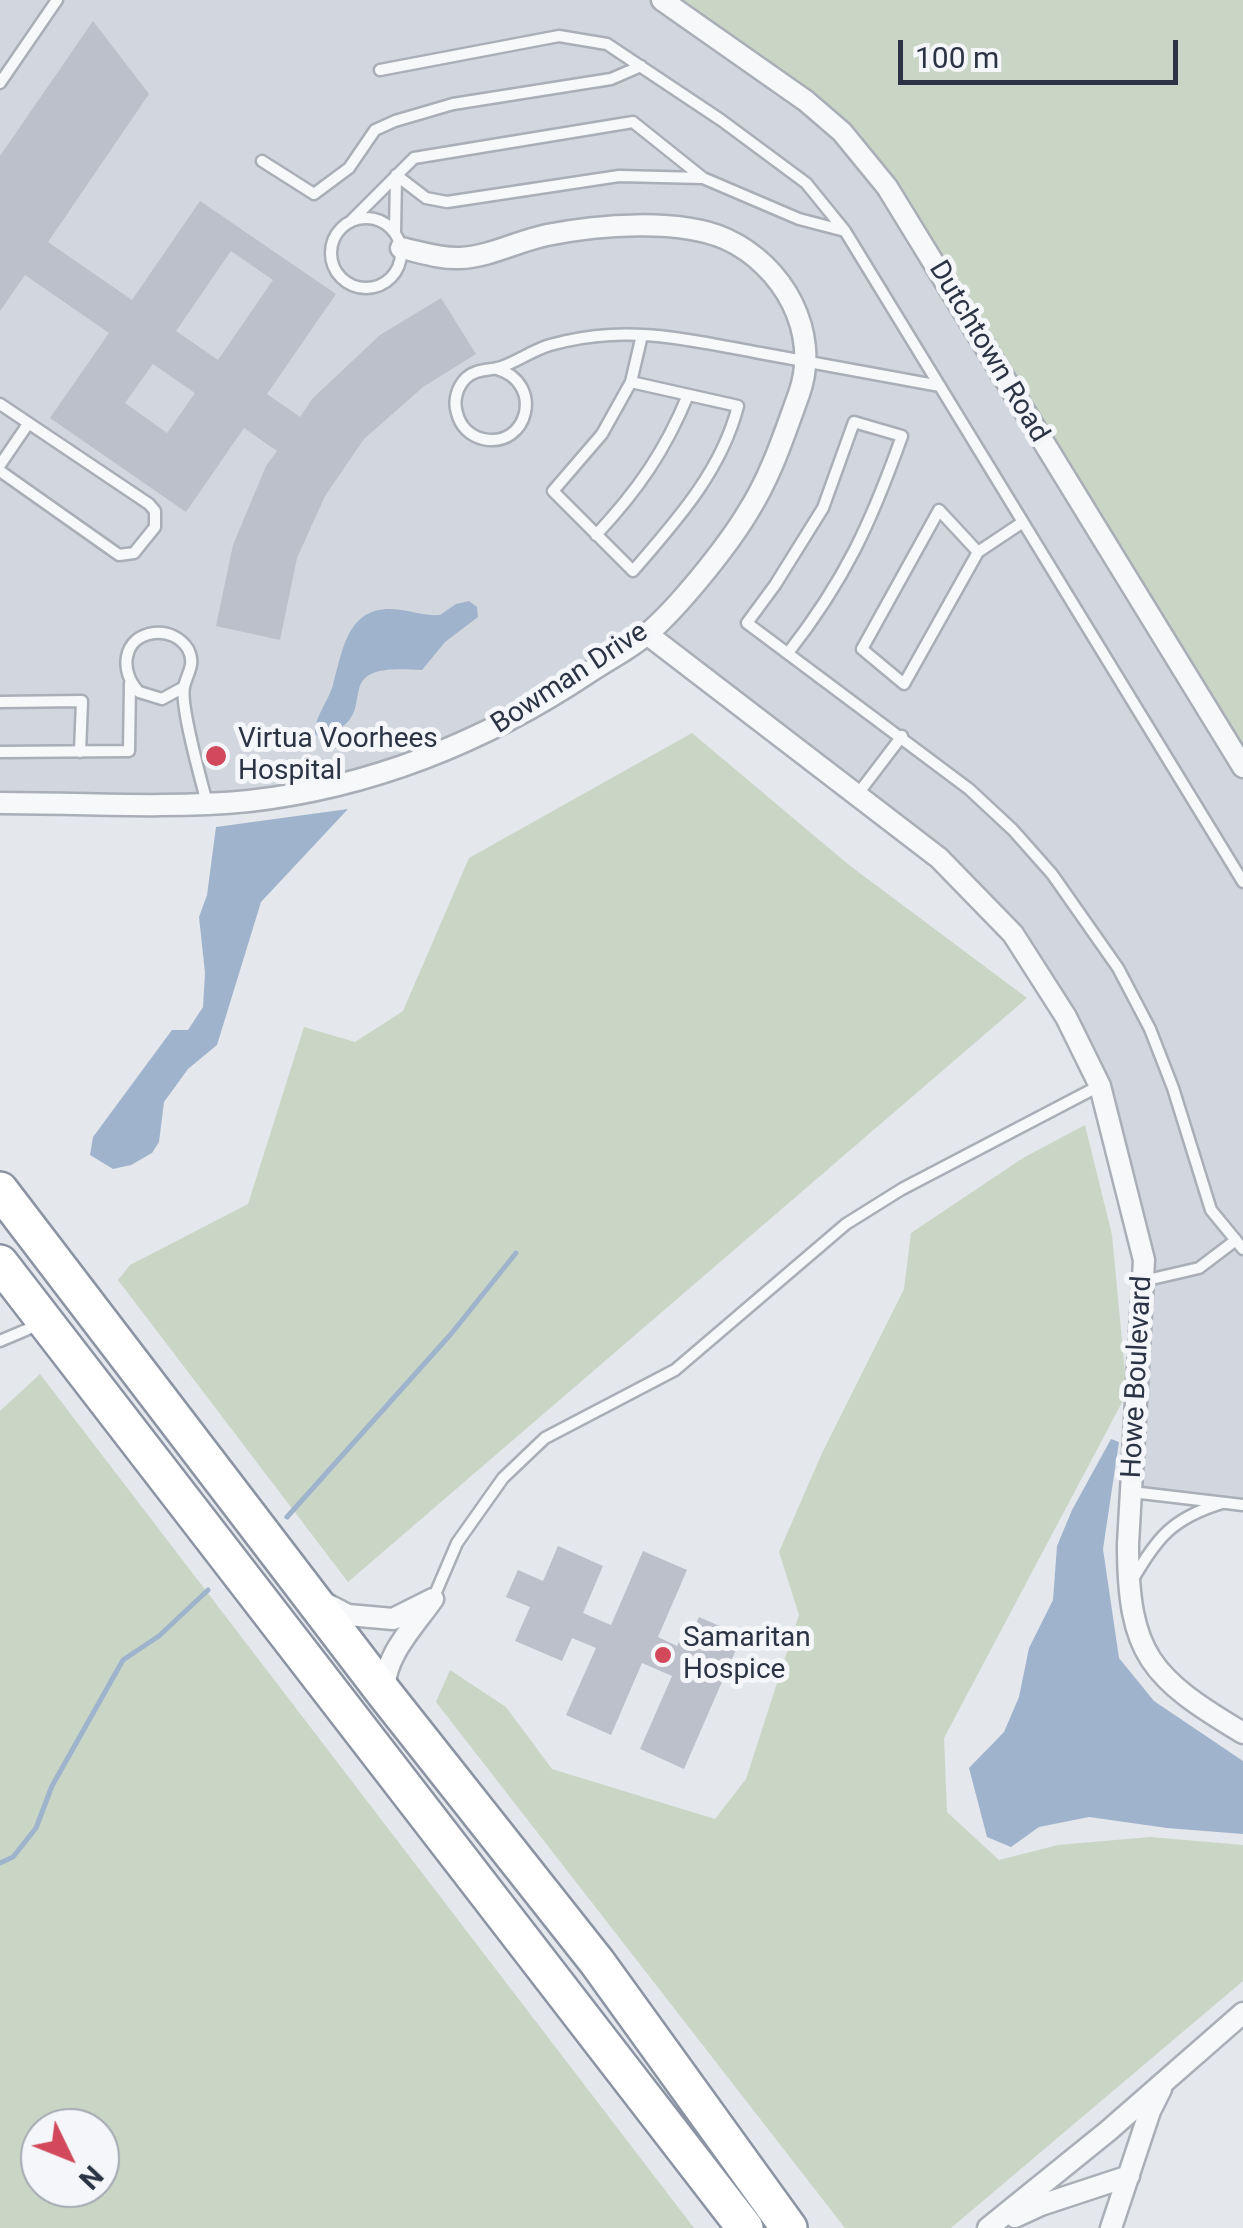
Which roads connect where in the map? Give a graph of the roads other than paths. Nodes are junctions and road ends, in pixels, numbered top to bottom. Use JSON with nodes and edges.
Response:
{"nodes":[{"id":1,"x":56,"y":0,"type":"edge"},
{"id":2,"x":662,"y":0,"type":"edge"},
{"id":3,"x":641,"y":66,"type":"junction"},
{"id":4,"x":380,"y":70,"type":"dead end"},
{"id":5,"x":0,"y":82,"type":"edge"},
{"id":6,"x":262,"y":162,"type":"dead end"},
{"id":7,"x":396,"y":175,"type":"junction"},
{"id":8,"x":703,"y":178,"type":"junction"},
{"id":9,"x":350,"y":222,"type":"junction"},
{"id":10,"x":845,"y":231,"type":"junction"},
{"id":11,"x":398,"y":240,"type":"junction"},
{"id":12,"x":642,"y":335,"type":"junction"},
{"id":13,"x":803,"y":361,"type":"junction"},
{"id":14,"x":497,"y":368,"type":"junction"},
{"id":15,"x":632,"y":382,"type":"junction"},
{"id":16,"x":940,"y":386,"type":"junction"},
{"id":17,"x":688,"y":395,"type":"junction"},
{"id":18,"x":0,"y":404,"type":"edge"},
{"id":19,"x":28,"y":424,"type":"junction"},
{"id":20,"x":0,"y":468,"type":"edge"},
{"id":21,"x":1024,"y":522,"type":"junction"},
{"id":22,"x":596,"y":535,"type":"junction"},
{"id":23,"x":978,"y":552,"type":"junction"},
{"id":24,"x":648,"y":634,"type":"junction"},
{"id":25,"x":788,"y":653,"type":"junction"},
{"id":26,"x":130,"y":683,"type":"junction"},
{"id":27,"x":184,"y":687,"type":"junction"},
{"id":28,"x":0,"y":702,"type":"edge"},
{"id":29,"x":902,"y":736,"type":"junction"},
{"id":30,"x":0,"y":752,"type":"edge"},
{"id":31,"x":80,"y":752,"type":"junction"},
{"id":32,"x":1243,"y":768,"type":"edge"},
{"id":33,"x":857,"y":795,"type":"junction"},
{"id":34,"x":0,"y":803,"type":"edge"},
{"id":35,"x":206,"y":803,"type":"junction"},
{"id":36,"x":1243,"y":882,"type":"edge"},
{"id":37,"x":1100,"y":1086,"type":"junction"},
{"id":38,"x":1,"y":1194,"type":"edge"},
{"id":39,"x":1239,"y":1245,"type":"edge"},
{"id":40,"x":0,"y":1263,"type":"edge"},
{"id":41,"x":1143,"y":1280,"type":"junction"},
{"id":42,"x":45,"y":1322,"type":"junction"},
{"id":43,"x":0,"y":1341,"type":"edge"},
{"id":44,"x":1132,"y":1492,"type":"junction"},
{"id":45,"x":1222,"y":1503,"type":"junction"},
{"id":46,"x":1243,"y":1505,"type":"edge"},
{"id":47,"x":1128,"y":1588,"type":"junction"},
{"id":48,"x":314,"y":1597,"type":"junction"},
{"id":49,"x":434,"y":1599,"type":"junction"},
{"id":50,"x":385,"y":1694,"type":"junction"},
{"id":51,"x":1243,"y":1732,"type":"edge"},
{"id":52,"x":1243,"y":2013,"type":"edge"},
{"id":53,"x":1189,"y":2057,"type":"junction"},
{"id":54,"x":1128,"y":2176,"type":"junction"},
{"id":55,"x":745,"y":2228,"type":"edge"},
{"id":56,"x":789,"y":2228,"type":"edge"},
{"id":57,"x":989,"y":2228,"type":"edge"},
{"id":58,"x":1111,"y":2228,"type":"edge"}],
"edges":[{"from":1,"to":5,"type":"lane"},
{"from":2,"to":32,"type":"street","name":"Dutchtown Road"},
{"from":3,"to":4,"type":"lane"},
{"from":3,"to":6,"type":"lane"},
{"from":3,"to":10,"type":"lane"},
{"from":7,"to":8,"type":"lane"},
{"from":7,"to":8,"type":"lane"},
{"from":7,"to":9,"type":"lane"},
{"from":7,"to":11,"type":"lane"},
{"from":8,"to":10,"type":"lane"},
{"from":9,"to":11,"type":"lane"},
{"from":9,"to":11,"type":"lane"},
{"from":10,"to":16,"type":"lane"},
{"from":11,"to":13,"type":"street","name":"Bowman Drive"},
{"from":12,"to":13,"type":"lane"},
{"from":12,"to":14,"type":"lane"},
{"from":12,"to":15,"type":"lane"},
{"from":13,"to":16,"type":"lane"},
{"from":13,"to":24,"type":"street","name":"Bowman Drive"},
{"from":14,"to":14,"type":"lane"},
{"from":15,"to":17,"type":"lane"},
{"from":15,"to":22,"type":"lane"},
{"from":16,"to":21,"type":"lane"},
{"from":17,"to":22,"type":"lane"},
{"from":17,"to":22,"type":"lane"},
{"from":18,"to":19,"type":"lane"},
{"from":19,"to":20,"type":"lane"},
{"from":19,"to":20,"type":"lane"},
{"from":21,"to":23,"type":"lane"},
{"from":21,"to":36,"type":"lane"},
{"from":23,"to":23,"type":"lane"},
{"from":24,"to":33,"type":"street","name":"Howe Boulevard"},
{"from":24,"to":35,"type":"street","name":"Bowman Drive"},
{"from":25,"to":25,"type":"lane"},
{"from":25,"to":29,"type":"lane"},
{"from":26,"to":27,"type":"lane"},
{"from":26,"to":27,"type":"lane"},
{"from":26,"to":31,"type":"lane"},
{"from":27,"to":35,"type":"lane"},
{"from":28,"to":31,"type":"lane"},
{"from":29,"to":33,"type":"lane"},
{"from":29,"to":39,"type":"lane"},
{"from":30,"to":31,"type":"lane"},
{"from":33,"to":37,"type":"street","name":"Howe Boulevard"},
{"from":34,"to":35,"type":"street","name":"Bowman Drive"},
{"from":37,"to":41,"type":"street","name":"Howe Boulevard"},
{"from":37,"to":49,"type":"lane"},
{"from":38,"to":48,"type":"highway"},
{"from":39,"to":41,"type":"lane"},
{"from":40,"to":42,"type":"highway"},
{"from":41,"to":44,"type":"street","name":"Howe Boulevard"},
{"from":42,"to":43,"type":"lane"},
{"from":42,"to":55,"type":"highway"},
{"from":44,"to":45,"type":"lane"},
{"from":44,"to":47,"type":"street","name":"Howe Boulevard"},
{"from":45,"to":46,"type":"lane"},
{"from":45,"to":47,"type":"lane"},
{"from":47,"to":51,"type":"street","name":"Howe Boulevard"},
{"from":48,"to":49,"type":"street"},
{"from":48,"to":50,"type":"highway"},
{"from":49,"to":50,"type":"street"},
{"from":50,"to":56,"type":"highway"},
{"from":52,"to":53,"type":"street"},
{"from":53,"to":54,"type":"street"},
{"from":53,"to":57,"type":"street"},
{"from":54,"to":57,"type":"street"},
{"from":54,"to":58,"type":"street"}]}
